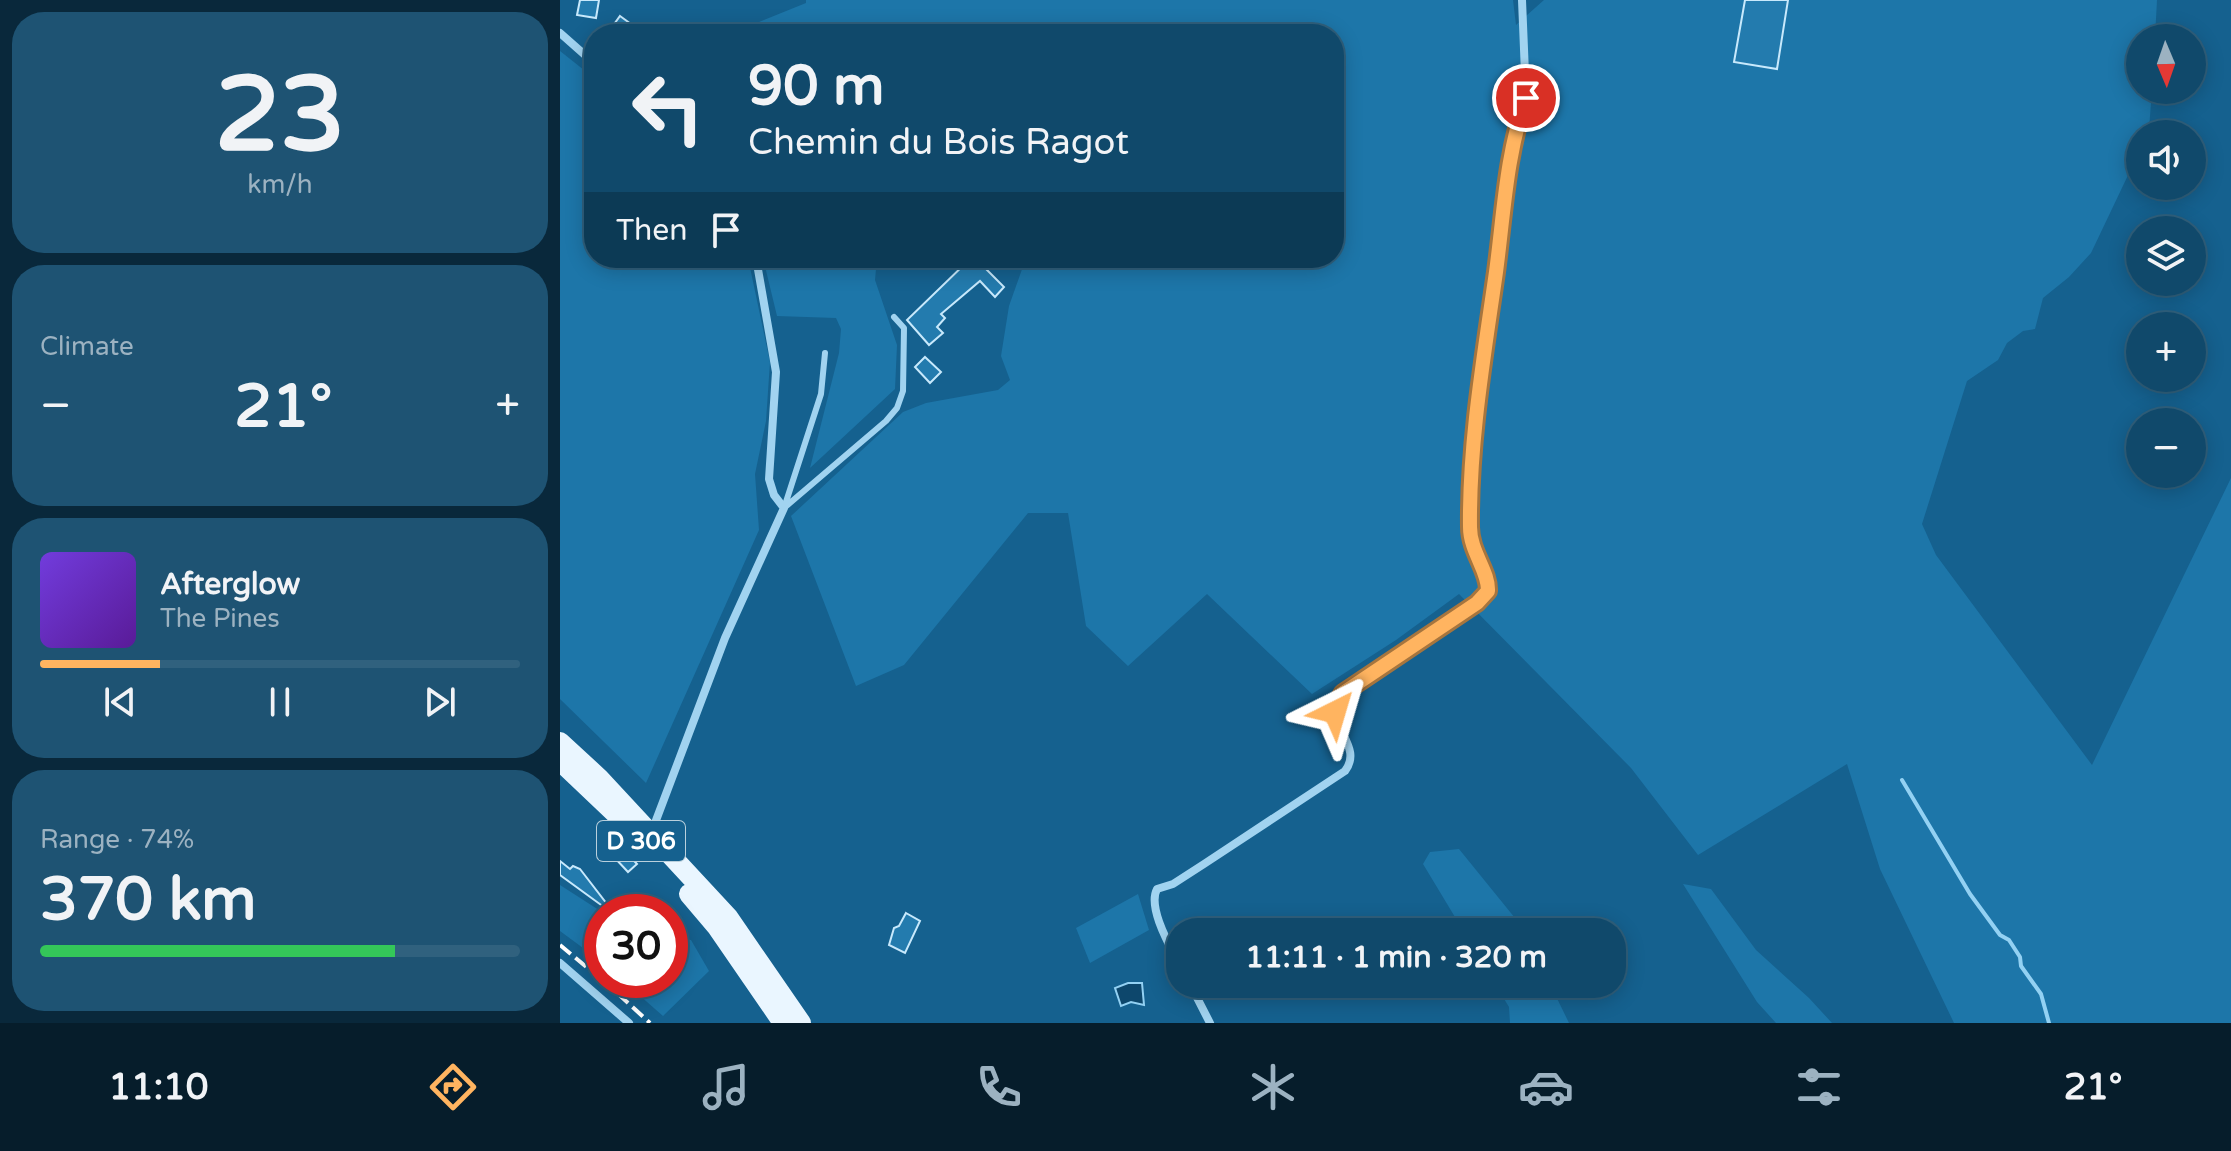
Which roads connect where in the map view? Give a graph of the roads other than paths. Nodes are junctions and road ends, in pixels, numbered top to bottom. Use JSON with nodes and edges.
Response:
{"nodes":[{"id":1,"x":1522,"y":0,"type":"edge"},
{"id":2,"x":560,"y":33,"type":"edge"},
{"id":3,"x":584,"y":54,"type":"edge"},
{"id":4,"x":758,"y":268,"type":"edge"},
{"id":5,"x":894,"y":317,"type":"dead end"},
{"id":6,"x":825,"y":353,"type":"dead end"},
{"id":7,"x":784,"y":508,"type":"junction"},
{"id":8,"x":560,"y":742,"type":"edge"},
{"id":9,"x":560,"y":761,"type":"edge"},
{"id":10,"x":648,"y":830,"type":"junction"},
{"id":11,"x":1166,"y":934,"type":"edge"},
{"id":12,"x":560,"y":963,"type":"edge"},
{"id":13,"x":1197,"y":998,"type":"edge"},
{"id":14,"x":629,"y":1023,"type":"edge"},
{"id":15,"x":783,"y":1023,"type":"edge"},
{"id":16,"x":801,"y":1023,"type":"edge"},
{"id":17,"x":1210,"y":1023,"type":"edge"}],
"edges":[{"from":1,"to":11,"type":"street"},
{"from":2,"to":3,"type":"street"},
{"from":4,"to":7,"type":"street"},
{"from":5,"to":7,"type":"lane"},
{"from":6,"to":7,"type":"lane"},
{"from":7,"to":10,"type":"street"},
{"from":8,"to":10,"type":"main road","number":"D 306"},
{"from":9,"to":15,"type":"main road","number":"D 306"},
{"from":10,"to":16,"type":"main road","number":"D 306"},
{"from":12,"to":14,"type":"street"},
{"from":13,"to":17,"type":"street"}]}
